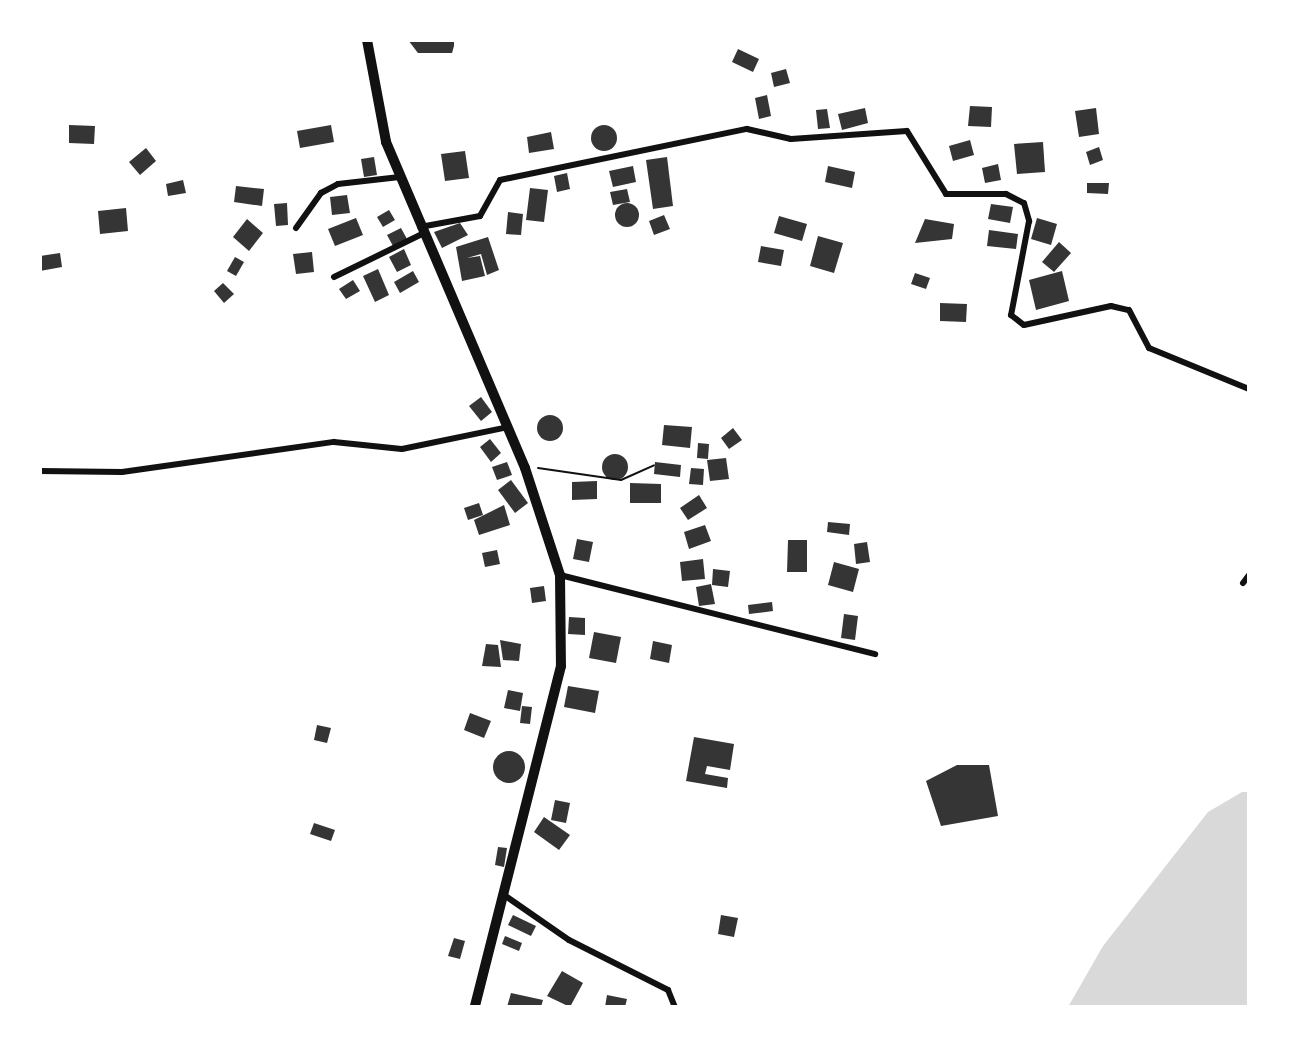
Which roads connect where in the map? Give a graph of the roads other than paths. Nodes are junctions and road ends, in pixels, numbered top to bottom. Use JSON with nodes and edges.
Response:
{"nodes":[{"id":1,"x":367,"y":40,"type":"edge"},
{"id":2,"x":400,"y":177,"type":"junction"},
{"id":3,"x":296,"y":228,"type":"dead end"},
{"id":4,"x":420,"y":231,"type":"junction"},
{"id":5,"x":334,"y":277,"type":"dead end"},
{"id":6,"x":1249,"y":389,"type":"edge"},
{"id":7,"x":508,"y":427,"type":"junction"},
{"id":8,"x":40,"y":471,"type":"edge"},
{"id":9,"x":560,"y":575,"type":"junction"},
{"id":10,"x":1249,"y":575,"type":"edge"},
{"id":11,"x":1243,"y":583,"type":"dead end"},
{"id":12,"x":875,"y":654,"type":"dead end"},
{"id":13,"x":503,"y":894,"type":"junction"},
{"id":14,"x":475,"y":1007,"type":"edge"},
{"id":15,"x":675,"y":1007,"type":"edge"}],
"edges":[{"from":1,"to":2,"type":"main road"},
{"from":2,"to":3,"type":"street"},
{"from":2,"to":4,"type":"main road"},
{"from":4,"to":5,"type":"street"},
{"from":4,"to":6,"type":"street"},
{"from":4,"to":7,"type":"main road"},
{"from":7,"to":8,"type":"street"},
{"from":7,"to":9,"type":"main road"},
{"from":9,"to":12,"type":"street"},
{"from":9,"to":13,"type":"main road"},
{"from":10,"to":11,"type":"street"},
{"from":13,"to":14,"type":"main road"},
{"from":13,"to":15,"type":"street"}]}
